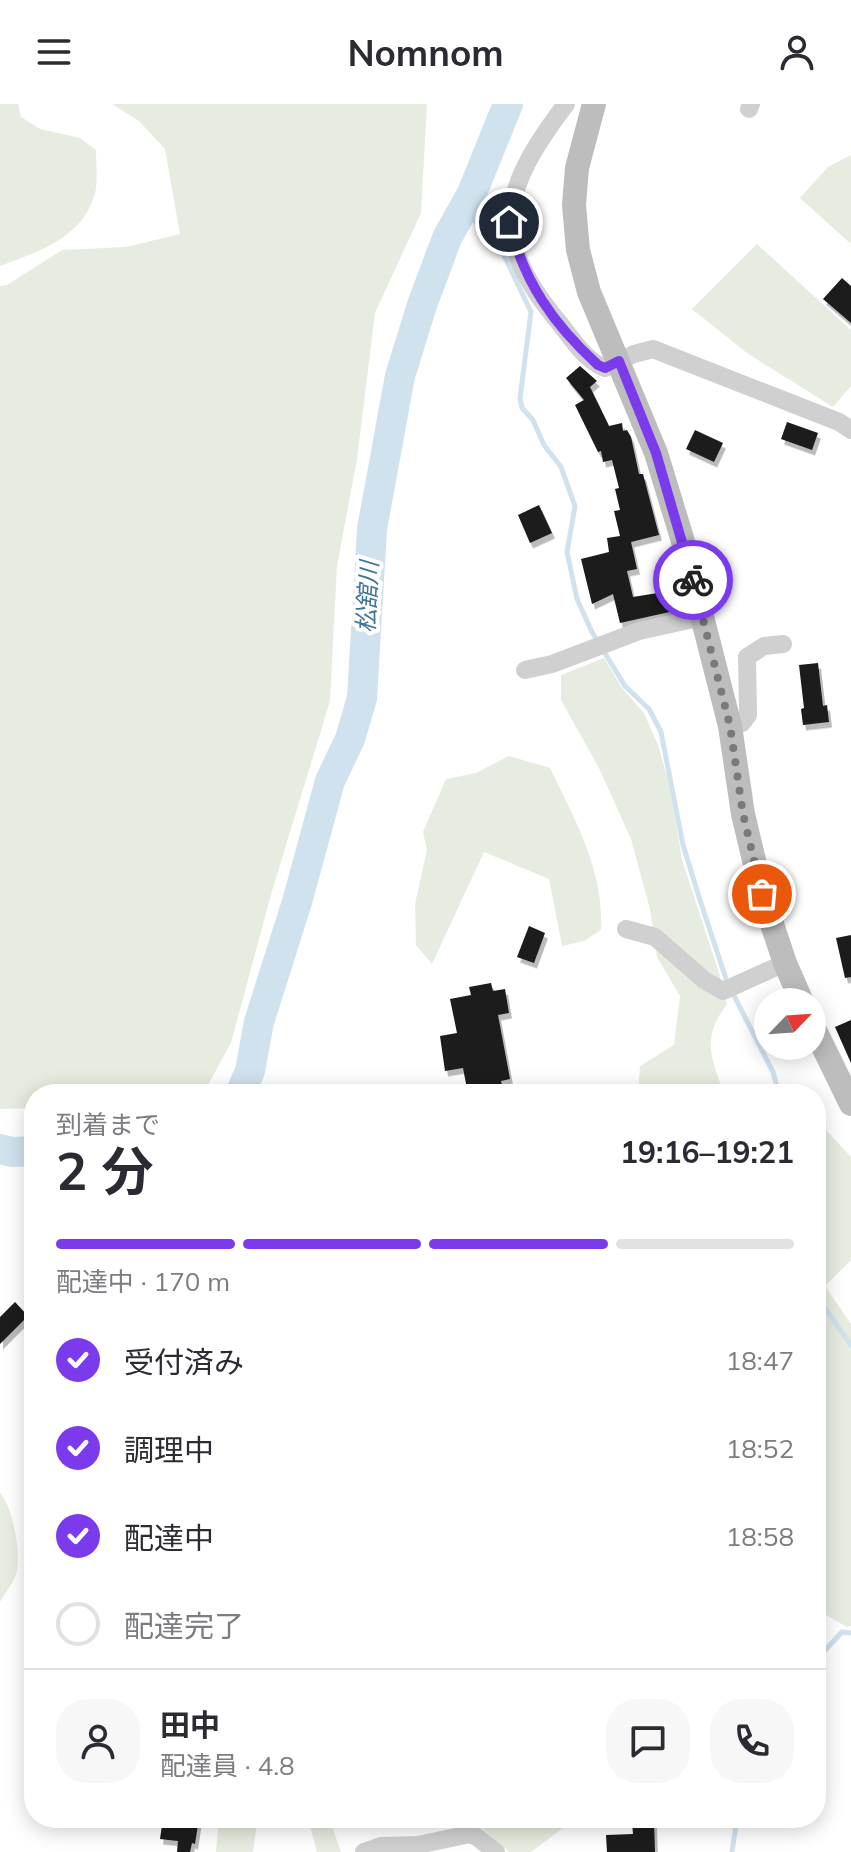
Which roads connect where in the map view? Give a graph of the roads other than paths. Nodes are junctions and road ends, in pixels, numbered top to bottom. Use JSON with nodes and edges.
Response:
{"nodes":[{"id":1,"x":566,"y":104,"type":"edge"},
{"id":2,"x":594,"y":104,"type":"edge"},
{"id":3,"x":619,"y":361,"type":"junction"},
{"id":4,"x":851,"y":430,"type":"edge"},
{"id":5,"x":703,"y":617,"type":"junction"},
{"id":6,"x":783,"y":644,"type":"dead end"},
{"id":7,"x":525,"y":670,"type":"dead end"},
{"id":8,"x":730,"y":726,"type":"junction"},
{"id":9,"x":626,"y":929,"type":"dead end"},
{"id":10,"x":785,"y":963,"type":"junction"},
{"id":11,"x":796,"y":988,"type":"edge"},
{"id":12,"x":826,"y":1053,"type":"edge"},
{"id":13,"x":851,"y":1104,"type":"edge"},
{"id":14,"x":364,"y":1852,"type":"edge"},
{"id":15,"x":496,"y":1852,"type":"edge"}],
"edges":[{"from":1,"to":3,"type":"street"},
{"from":2,"to":3,"type":"main road"},
{"from":3,"to":4,"type":"street"},
{"from":3,"to":5,"type":"main road"},
{"from":5,"to":7,"type":"street"},
{"from":5,"to":8,"type":"main road"},
{"from":6,"to":8,"type":"street"},
{"from":8,"to":10,"type":"main road"},
{"from":9,"to":10,"type":"street"},
{"from":10,"to":11,"type":"main road"},
{"from":12,"to":13,"type":"main road"},
{"from":14,"to":15,"type":"street"}]}
